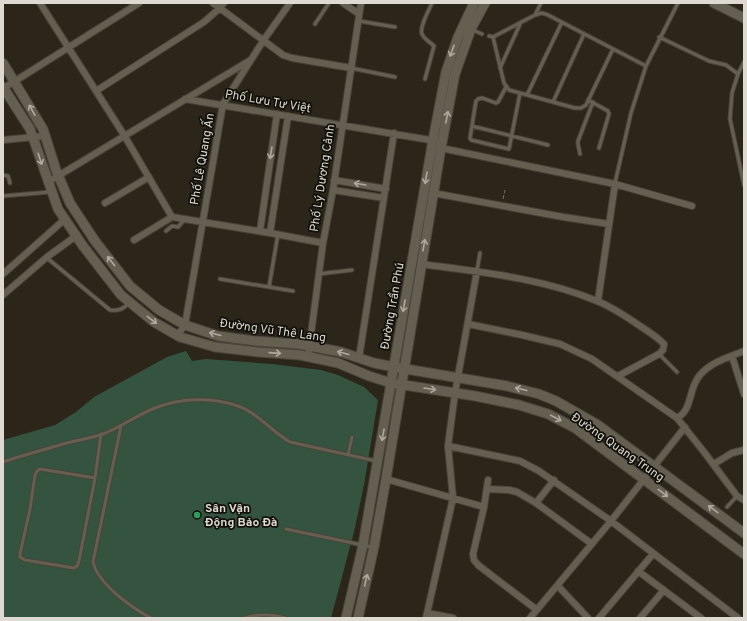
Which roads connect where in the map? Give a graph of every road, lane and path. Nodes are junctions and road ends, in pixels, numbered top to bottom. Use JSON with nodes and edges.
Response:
{"nodes":[{"id":1,"x":139,"y":3,"type":"edge"},
{"id":2,"x":213,"y":3,"type":"edge"},
{"id":3,"x":290,"y":3,"type":"edge"},
{"id":4,"x":329,"y":3,"type":"edge"},
{"id":5,"x":343,"y":3,"type":"edge"},
{"id":6,"x":362,"y":3,"type":"edge"},
{"id":7,"x":432,"y":3,"type":"edge"},
{"id":8,"x":474,"y":3,"type":"edge"},
{"id":9,"x":485,"y":3,"type":"edge"},
{"id":10,"x":541,"y":3,"type":"edge"},
{"id":11,"x":678,"y":3,"type":"edge"},
{"id":12,"x":714,"y":3,"type":"edge"},
{"id":13,"x":42,"y":4,"type":"edge"},
{"id":14,"x":222,"y":6,"type":"edge"},
{"id":15,"x":535,"y":16,"type":"junction"},
{"id":16,"x":359,"y":17,"type":"junction"},
{"id":17,"x":744,"y":18,"type":"edge"},
{"id":18,"x":521,"y":22,"type":"junction"},
{"id":19,"x":562,"y":22,"type":"junction"},
{"id":20,"x":315,"y":24,"type":"dead end"},
{"id":21,"x":467,"y":27,"type":"junction"},
{"id":22,"x":395,"y":28,"type":"dead end"},
{"id":23,"x":482,"y":34,"type":"dead end"},
{"id":24,"x":584,"y":34,"type":"junction"},
{"id":25,"x":659,"y":37,"type":"junction"},
{"id":26,"x":263,"y":41,"type":"junction"},
{"id":27,"x":69,"y":48,"type":"junction"},
{"id":28,"x":613,"y":50,"type":"junction"},
{"id":29,"x":250,"y":60,"type":"junction"},
{"id":30,"x":744,"y":62,"type":"edge"},
{"id":31,"x":3,"y":63,"type":"edge"},
{"id":32,"x":646,"y":66,"type":"junction"},
{"id":33,"x":351,"y":68,"type":"junction"},
{"id":34,"x":500,"y":68,"type":"junction"},
{"id":35,"x":738,"y":74,"type":"junction"},
{"id":36,"x":395,"y":77,"type":"dead end"},
{"id":37,"x":424,"y":79,"type":"dead end"},
{"id":38,"x":15,"y":81,"type":"junction"},
{"id":39,"x":3,"y":87,"type":"edge"},
{"id":40,"x":506,"y":87,"type":"junction"},
{"id":41,"x":96,"y":91,"type":"junction"},
{"id":42,"x":520,"y":93,"type":"junction"},
{"id":43,"x":527,"y":95,"type":"junction"},
{"id":44,"x":185,"y":99,"type":"junction"},
{"id":45,"x":588,"y":100,"type":"junction"},
{"id":46,"x":553,"y":102,"type":"junction"},
{"id":47,"x":593,"y":102,"type":"junction"},
{"id":48,"x":223,"y":104,"type":"junction"},
{"id":49,"x":277,"y":114,"type":"junction"},
{"id":50,"x":288,"y":116,"type":"junction"},
{"id":51,"x":342,"y":125,"type":"junction"},
{"id":52,"x":472,"y":126,"type":"junction"},
{"id":53,"x":394,"y":133,"type":"junction"},
{"id":54,"x":124,"y":135,"type":"junction"},
{"id":55,"x":45,"y":136,"type":"junction"},
{"id":56,"x":512,"y":136,"type":"junction"},
{"id":57,"x":32,"y":137,"type":"junction"},
{"id":58,"x":3,"y":140,"type":"edge"},
{"id":59,"x":438,"y":143,"type":"junction"},
{"id":60,"x":548,"y":144,"type":"dead end"},
{"id":61,"x":599,"y":148,"type":"dead end"},
{"id":62,"x":580,"y":154,"type":"dead end"},
{"id":63,"x":3,"y":175,"type":"edge"},
{"id":64,"x":59,"y":175,"type":"junction"},
{"id":65,"x":149,"y":177,"type":"junction"},
{"id":66,"x":334,"y":180,"type":"junction"},
{"id":67,"x":48,"y":182,"type":"junction"},
{"id":68,"x":10,"y":183,"type":"dead end"},
{"id":69,"x":615,"y":184,"type":"junction"},
{"id":70,"x":744,"y":185,"type":"edge"},
{"id":71,"x":386,"y":188,"type":"junction"},
{"id":72,"x":333,"y":190,"type":"junction"},
{"id":73,"x":505,"y":190,"type":"dead end"},
{"id":74,"x":51,"y":191,"type":"junction"},
{"id":75,"x":433,"y":193,"type":"junction"},
{"id":76,"x":3,"y":196,"type":"edge"},
{"id":77,"x":384,"y":198,"type":"junction"},
{"id":78,"x":105,"y":203,"type":"dead end"},
{"id":79,"x":502,"y":205,"type":"junction"},
{"id":80,"x":692,"y":206,"type":"dead end"},
{"id":81,"x":172,"y":217,"type":"junction"},
{"id":82,"x":65,"y":219,"type":"junction"},
{"id":83,"x":185,"y":219,"type":"junction"},
{"id":84,"x":203,"y":221,"type":"junction"},
{"id":85,"x":609,"y":224,"type":"junction"},
{"id":86,"x":166,"y":231,"type":"dead end"},
{"id":87,"x":260,"y":231,"type":"junction"},
{"id":88,"x":270,"y":233,"type":"junction"},
{"id":89,"x":278,"y":234,"type":"junction"},
{"id":90,"x":76,"y":236,"type":"junction"},
{"id":91,"x":134,"y":240,"type":"dead end"},
{"id":92,"x":323,"y":243,"type":"junction"},
{"id":93,"x":480,"y":253,"type":"dead end"},
{"id":94,"x":47,"y":258,"type":"junction"},
{"id":95,"x":421,"y":264,"type":"junction"},
{"id":96,"x":352,"y":270,"type":"dead end"},
{"id":97,"x":477,"y":271,"type":"junction"},
{"id":98,"x":3,"y":274,"type":"edge"},
{"id":99,"x":318,"y":274,"type":"junction"},
{"id":100,"x":220,"y":279,"type":"dead end"},
{"id":101,"x":269,"y":287,"type":"junction"},
{"id":102,"x":293,"y":291,"type":"dead end"},
{"id":103,"x":3,"y":295,"type":"edge"},
{"id":104,"x":598,"y":301,"type":"junction"},
{"id":105,"x":130,"y":302,"type":"junction"},
{"id":106,"x":468,"y":324,"type":"junction"},
{"id":107,"x":184,"y":325,"type":"junction"},
{"id":108,"x":177,"y":336,"type":"junction"},
{"id":109,"x":310,"y":346,"type":"junction"},
{"id":110,"x":744,"y":351,"type":"edge"},
{"id":111,"x":659,"y":354,"type":"junction"},
{"id":112,"x":732,"y":356,"type":"junction"},
{"id":113,"x":308,"y":357,"type":"junction"},
{"id":114,"x":359,"y":358,"type":"junction"},
{"id":115,"x":394,"y":367,"type":"junction"},
{"id":116,"x":404,"y":369,"type":"junction"},
{"id":117,"x":677,"y":372,"type":"dead end"},
{"id":118,"x":618,"y":376,"type":"junction"},
{"id":119,"x":458,"y":377,"type":"junction"},
{"id":120,"x":392,"y":383,"type":"junction"},
{"id":121,"x":402,"y":385,"type":"junction"},
{"id":122,"x":455,"y":393,"type":"junction"},
{"id":123,"x":744,"y":394,"type":"edge"},
{"id":124,"x":677,"y":418,"type":"junction"},
{"id":125,"x":121,"y":426,"type":"junction"},
{"id":126,"x":685,"y":427,"type":"junction"},
{"id":127,"x":101,"y":434,"type":"junction"},
{"id":128,"x":352,"y":437,"type":"dead end"},
{"id":129,"x":448,"y":446,"type":"junction"},
{"id":130,"x":744,"y":450,"type":"edge"},
{"id":131,"x":348,"y":455,"type":"junction"},
{"id":132,"x":378,"y":461,"type":"junction"},
{"id":133,"x":3,"y":462,"type":"edge"},
{"id":134,"x":714,"y":464,"type":"junction"},
{"id":135,"x":654,"y":465,"type":"junction"},
{"id":136,"x":95,"y":478,"type":"junction"},
{"id":137,"x":386,"y":479,"type":"junction"},
{"id":138,"x":644,"y":479,"type":"junction"},
{"id":139,"x":488,"y":480,"type":"dead end"},
{"id":140,"x":554,"y":480,"type":"junction"},
{"id":141,"x":487,"y":489,"type":"junction"},
{"id":142,"x":737,"y":496,"type":"junction"},
{"id":143,"x":453,"y":498,"type":"junction"},
{"id":144,"x":744,"y":500,"type":"edge"},
{"id":145,"x":536,"y":503,"type":"junction"},
{"id":146,"x":484,"y":507,"type":"junction"},
{"id":147,"x":727,"y":507,"type":"dead end"},
{"id":148,"x":611,"y":521,"type":"junction"},
{"id":149,"x":286,"y":529,"type":"dead end"},
{"id":150,"x":744,"y":533,"type":"edge"},
{"id":151,"x":592,"y":544,"type":"junction"},
{"id":152,"x":363,"y":545,"type":"junction"},
{"id":153,"x":374,"y":547,"type":"junction"},
{"id":154,"x":653,"y":554,"type":"junction"},
{"id":155,"x":744,"y":554,"type":"edge"},
{"id":156,"x":638,"y":571,"type":"junction"},
{"id":157,"x":558,"y":586,"type":"junction"},
{"id":158,"x":664,"y":590,"type":"junction"},
{"id":159,"x":537,"y":610,"type":"junction"},
{"id":160,"x":426,"y":615,"type":"edge"},
{"id":161,"x":151,"y":618,"type":"edge"},
{"id":162,"x":245,"y":618,"type":"edge"},
{"id":163,"x":285,"y":618,"type":"edge"},
{"id":164,"x":346,"y":618,"type":"edge"},
{"id":165,"x":358,"y":618,"type":"edge"},
{"id":166,"x":452,"y":618,"type":"edge"},
{"id":167,"x":530,"y":618,"type":"edge"},
{"id":168,"x":588,"y":618,"type":"edge"},
{"id":169,"x":599,"y":618,"type":"edge"},
{"id":170,"x":640,"y":618,"type":"edge"},
{"id":171,"x":701,"y":618,"type":"edge"},
{"id":172,"x":738,"y":618,"type":"edge"}],
"edges":[{"from":1,"to":27,"type":"street"},
{"from":2,"to":14,"type":"street"},
{"from":3,"to":26,"type":"street","name":"Phố Lê Quang Ấn"},
{"from":4,"to":20,"type":"lane"},
{"from":5,"to":16,"type":"street"},
{"from":6,"to":16,"type":"street","name":"Phố Lý Dương Cảnh"},
{"from":7,"to":37,"type":"lane"},
{"from":8,"to":21,"type":"main road","name":"Đường Trần Phú"},
{"from":9,"to":21,"type":"main road","name":"Đường Trần Phú"},
{"from":10,"to":15,"type":"lane"},
{"from":11,"to":25,"type":"lane"},
{"from":12,"to":17,"type":"main road"},
{"from":13,"to":27,"type":"street"},
{"from":14,"to":26,"type":"street"},
{"from":14,"to":41,"type":"street"},
{"from":15,"to":18,"type":"lane"},
{"from":15,"to":19,"type":"lane"},
{"from":16,"to":22,"type":"lane"},
{"from":16,"to":33,"type":"street","name":"Phố Lý Dương Cảnh"},
{"from":18,"to":34,"type":"lane"},
{"from":18,"to":34,"type":"lane"},
{"from":19,"to":24,"type":"lane"},
{"from":19,"to":43,"type":"lane"},
{"from":21,"to":23,"type":"lane"},
{"from":21,"to":59,"type":"main road","name":"Đường Trần Phú"},
{"from":24,"to":28,"type":"lane"},
{"from":24,"to":46,"type":"lane"},
{"from":25,"to":32,"type":"lane"},
{"from":25,"to":35,"type":"lane"},
{"from":26,"to":29,"type":"street","name":"Phố Lê Quang Ấn"},
{"from":26,"to":33,"type":"street"},
{"from":27,"to":38,"type":"street"},
{"from":27,"to":41,"type":"street"},
{"from":28,"to":32,"type":"lane"},
{"from":28,"to":45,"type":"lane"},
{"from":29,"to":44,"type":"street","name":"Phố Lưu Tư Việt"},
{"from":29,"to":48,"type":"street","name":"Phố Lê Quang Ấn"},
{"from":30,"to":35,"type":"lane"},
{"from":31,"to":38,"type":"main road","name":"Đường Vũ Thê Lang"},
{"from":32,"to":69,"type":"lane"},
{"from":33,"to":36,"type":"lane"},
{"from":33,"to":51,"type":"street","name":"Phố Lý Dương Cảnh"},
{"from":34,"to":40,"type":"lane"},
{"from":35,"to":70,"type":"lane"},
{"from":38,"to":39,"type":"street"},
{"from":55,"to":38,"type":"main road","name":"Đường Vũ Thê Lang","one_way":true},
{"from":39,"to":57,"type":"main road","name":"Đường Vũ Thê Lang"},
{"from":40,"to":42,"type":"lane"},
{"from":40,"to":52,"type":"lane"},
{"from":41,"to":54,"type":"street"},
{"from":42,"to":43,"type":"lane"},
{"from":42,"to":56,"type":"lane"},
{"from":43,"to":46,"type":"lane"},
{"from":44,"to":48,"type":"street","name":"Phố Lưu Tư Việt"},
{"from":44,"to":54,"type":"street","name":"Phố Lưu Tư Việt"},
{"from":45,"to":46,"type":"lane"},
{"from":45,"to":47,"type":"lane"},
{"from":47,"to":61,"type":"lane"},
{"from":47,"to":62,"type":"lane"},
{"from":48,"to":49,"type":"street","name":"Phố Lưu Tư Việt"},
{"from":48,"to":84,"type":"street","name":"Phố Lê Quang Ấn"},
{"from":49,"to":50,"type":"street","name":"Phố Lưu Tư Việt"},
{"from":49,"to":87,"type":"street","one_way":true},
{"from":50,"to":51,"type":"street","name":"Phố Lưu Tư Việt"},
{"from":50,"to":88,"type":"street"},
{"from":51,"to":53,"type":"street","name":"Phố Lưu Tư Việt"},
{"from":51,"to":66,"type":"street","name":"Phố Lý Dương Cảnh"},
{"from":52,"to":56,"type":"lane"},
{"from":52,"to":56,"type":"lane"},
{"from":53,"to":59,"type":"street","name":"Phố Lưu Tư Việt"},
{"from":53,"to":71,"type":"street"},
{"from":54,"to":64,"type":"street","name":"Phố Lưu Tư Việt"},
{"from":54,"to":65,"type":"street"},
{"from":55,"to":57,"type":"street"},
{"from":55,"to":64,"type":"main road","name":"Đường Vũ Thê Lang"},
{"from":56,"to":60,"type":"lane"},
{"from":57,"to":58,"type":"street"},
{"from":57,"to":67,"type":"main road","name":"Đường Vũ Thê Lang","one_way":true},
{"from":59,"to":69,"type":"street","name":"Phố Lưu Tư Việt"},
{"from":59,"to":75,"type":"main road","name":"Đường Trần Phú"},
{"from":59,"to":115,"type":"main road","name":"Đường Trần Phú","one_way":true},
{"from":63,"to":68,"type":"lane"},
{"from":64,"to":67,"type":"street","name":"Phố Lưu Tư Việt"},
{"from":107,"to":64,"type":"main road","name":"Đường Vũ Thê Lang","one_way":true},
{"from":65,"to":78,"type":"street"},
{"from":65,"to":81,"type":"street"},
{"from":71,"to":66,"type":"street","one_way":true},
{"from":66,"to":72,"type":"street","name":"Phố Lý Dương Cảnh"},
{"from":67,"to":74,"type":"main road","name":"Đường Vũ Thê Lang"},
{"from":69,"to":80,"type":"street","name":"Phố Lưu Tư Việt"},
{"from":69,"to":85,"type":"street"},
{"from":71,"to":77,"type":"street"},
{"from":72,"to":77,"type":"street"},
{"from":72,"to":92,"type":"street","name":"Phố Lý Dương Cảnh"},
{"from":73,"to":79,"type":"path"},
{"from":74,"to":76,"type":"lane"},
{"from":74,"to":82,"type":"main road","name":"Đường Vũ Thê Lang"},
{"from":75,"to":79,"type":"street"},
{"from":95,"to":75,"type":"main road","name":"Đường Trần Phú","one_way":true},
{"from":77,"to":114,"type":"street"},
{"from":79,"to":85,"type":"street"},
{"from":81,"to":83,"type":"street"},
{"from":81,"to":91,"type":"street"},
{"from":82,"to":90,"type":"main road","name":"Đường Vũ Thê Lang"},
{"from":82,"to":98,"type":"street"},
{"from":83,"to":84,"type":"street"},
{"from":83,"to":86,"type":"lane"},
{"from":84,"to":87,"type":"street"},
{"from":84,"to":107,"type":"street","name":"Phố Lê Quang Ấn"},
{"from":85,"to":104,"type":"street"},
{"from":87,"to":88,"type":"street"},
{"from":88,"to":89,"type":"street"},
{"from":89,"to":92,"type":"street"},
{"from":89,"to":101,"type":"lane"},
{"from":90,"to":94,"type":"street"},
{"from":90,"to":105,"type":"main road","name":"Đường Vũ Thê Lang"},
{"from":92,"to":99,"type":"street","name":"Phố Lý Dương Cảnh"},
{"from":93,"to":97,"type":"lane"},
{"from":94,"to":103,"type":"street"},
{"from":94,"to":105,"type":"lane"},
{"from":95,"to":97,"type":"street"},
{"from":95,"to":116,"type":"main road","name":"Đường Trần Phú"},
{"from":96,"to":99,"type":"lane"},
{"from":97,"to":104,"type":"street"},
{"from":97,"to":106,"type":"street"},
{"from":99,"to":109,"type":"street","name":"Phố Lý Dương Cảnh"},
{"from":100,"to":101,"type":"lane"},
{"from":101,"to":102,"type":"lane"},
{"from":104,"to":111,"type":"street"},
{"from":105,"to":108,"type":"main road","name":"Đường Vũ Thê Lang","one_way":true},
{"from":106,"to":118,"type":"street"},
{"from":106,"to":119,"type":"street"},
{"from":107,"to":108,"type":"street","name":"Phố Lê Quang Ấn"},
{"from":109,"to":107,"type":"main road","name":"Đường Vũ Thê Lang","one_way":true},
{"from":108,"to":113,"type":"main road","name":"Đường Vũ Thê Lang","one_way":true},
{"from":109,"to":113,"type":"street","name":"Phố Lý Dương Cảnh"},
{"from":114,"to":109,"type":"main road","name":"Đường Vũ Thê Lang","one_way":true},
{"from":110,"to":112,"type":"street"},
{"from":111,"to":117,"type":"lane"},
{"from":111,"to":118,"type":"street"},
{"from":112,"to":123,"type":"street"},
{"from":112,"to":124,"type":"street"},
{"from":113,"to":120,"type":"main road","name":"Đường Vũ Thê Lang"},
{"from":114,"to":115,"type":"main road","name":"Đường Vũ Thê Lang"},
{"from":115,"to":116,"type":"main road","name":"Đường Quang Trung"},
{"from":115,"to":120,"type":"main road","name":"Đường Trần Phú"},
{"from":116,"to":119,"type":"main road","name":"Đường Quang Trung"},
{"from":116,"to":121,"type":"main road","name":"Đường Trần Phú"},
{"from":118,"to":124,"type":"street"},
{"from":119,"to":122,"type":"street"},
{"from":135,"to":119,"type":"main road","name":"Đường Quang Trung","one_way":true},
{"from":120,"to":121,"type":"main road","name":"Đường Quang Trung"},
{"from":120,"to":132,"type":"main road","name":"Đường Trần Phú","one_way":true},
{"from":121,"to":122,"type":"main road","name":"Đường Quang Trung","one_way":true},
{"from":121,"to":137,"type":"main road","name":"Đường Trần Phú"},
{"from":122,"to":129,"type":"street"},
{"from":122,"to":138,"type":"main road","name":"Đường Quang Trung","one_way":true},
{"from":124,"to":126,"type":"street"},
{"from":125,"to":127,"type":"lane"},
{"from":125,"to":131,"type":"lane"},
{"from":125,"to":161,"type":"lane"},
{"from":126,"to":134,"type":"street"},
{"from":126,"to":135,"type":"street"},
{"from":127,"to":133,"type":"lane"},
{"from":127,"to":136,"type":"lane"},
{"from":128,"to":131,"type":"lane"},
{"from":129,"to":140,"type":"street"},
{"from":129,"to":143,"type":"street"},
{"from":130,"to":134,"type":"street"},
{"from":131,"to":132,"type":"lane"},
{"from":132,"to":152,"type":"main road","name":"Đường Trần Phú"},
{"from":134,"to":142,"type":"street"},
{"from":135,"to":138,"type":"street"},
{"from":150,"to":135,"type":"main road","name":"Đường Quang Trung","one_way":true},
{"from":136,"to":136,"type":"lane"},
{"from":137,"to":143,"type":"street"},
{"from":137,"to":153,"type":"main road","name":"Đường Trần Phú"},
{"from":138,"to":148,"type":"street"},
{"from":138,"to":155,"type":"main road","name":"Đường Quang Trung","one_way":true},
{"from":139,"to":141,"type":"street"},
{"from":140,"to":145,"type":"street"},
{"from":140,"to":148,"type":"street"},
{"from":141,"to":145,"type":"street"},
{"from":141,"to":146,"type":"street"},
{"from":142,"to":144,"type":"street"},
{"from":142,"to":147,"type":"lane"},
{"from":143,"to":146,"type":"street"},
{"from":143,"to":160,"type":"street"},
{"from":145,"to":151,"type":"street"},
{"from":146,"to":159,"type":"street"},
{"from":148,"to":151,"type":"street"},
{"from":148,"to":154,"type":"street"},
{"from":149,"to":152,"type":"lane"},
{"from":151,"to":157,"type":"street"},
{"from":152,"to":153,"type":"lane"},
{"from":152,"to":164,"type":"main road","name":"Đường Trần Phú"},
{"from":165,"to":153,"type":"main road","name":"Đường Trần Phú","one_way":true},
{"from":154,"to":156,"type":"street"},
{"from":154,"to":172,"type":"street"},
{"from":156,"to":158,"type":"street"},
{"from":156,"to":169,"type":"street"},
{"from":157,"to":159,"type":"street"},
{"from":157,"to":168,"type":"street"},
{"from":158,"to":170,"type":"street"},
{"from":158,"to":171,"type":"street"},
{"from":159,"to":167,"type":"street"},
{"from":160,"to":166,"type":"street"},
{"from":162,"to":163,"type":"lane"}]}
